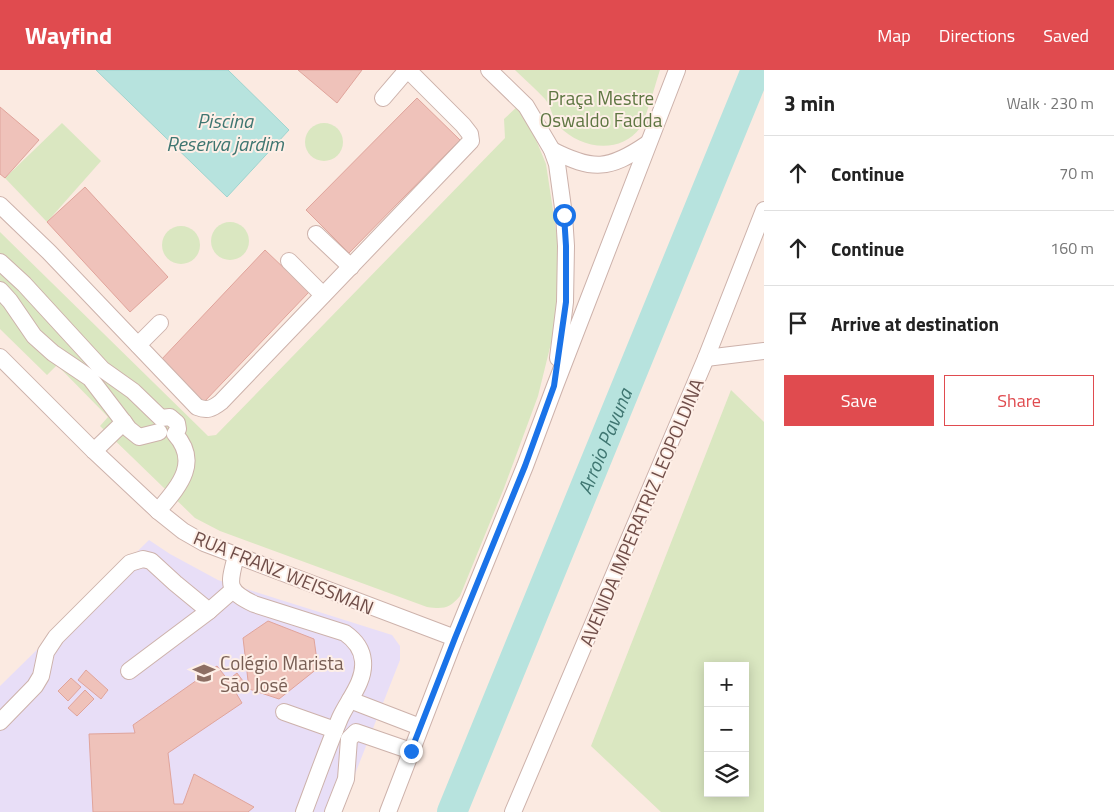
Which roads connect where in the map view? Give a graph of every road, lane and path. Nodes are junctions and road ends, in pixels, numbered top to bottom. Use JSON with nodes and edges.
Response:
{"nodes":[{"id":1,"x":408,"y":70,"type":"edge"},
{"id":2,"x":489,"y":70,"type":"edge"},
{"id":3,"x":677,"y":70,"type":"edge"},
{"id":4,"x":383,"y":98,"type":"dead end"},
{"id":5,"x":648,"y":144,"type":"junction"},
{"id":6,"x":552,"y":150,"type":"junction"},
{"id":7,"x":0,"y":205,"type":"edge"},
{"id":8,"x":764,"y":210,"type":"edge"},
{"id":9,"x":316,"y":234,"type":"dead end"},
{"id":10,"x":289,"y":261,"type":"dead end"},
{"id":11,"x":0,"y":262,"type":"edge"},
{"id":12,"x":351,"y":267,"type":"junction"},
{"id":13,"x":0,"y":290,"type":"edge"},
{"id":14,"x":324,"y":296,"type":"junction"},
{"id":15,"x":160,"y":323,"type":"dead end"},
{"id":16,"x":138,"y":345,"type":"junction"},
{"id":17,"x":764,"y":351,"type":"edge"},
{"id":18,"x":0,"y":357,"type":"edge"},
{"id":19,"x":706,"y":358,"type":"junction"},
{"id":20,"x":554,"y":386,"type":"junction"},
{"id":21,"x":124,"y":422,"type":"junction"},
{"id":22,"x":165,"y":428,"type":"junction"},
{"id":23,"x":94,"y":451,"type":"junction"},
{"id":24,"x":158,"y":511,"type":"junction"},
{"id":25,"x":236,"y":556,"type":"junction"},
{"id":26,"x":233,"y":590,"type":"junction"},
{"id":27,"x":210,"y":611,"type":"junction"},
{"id":28,"x":455,"y":638,"type":"junction"},
{"id":29,"x":129,"y":671,"type":"dead end"},
{"id":30,"x":350,"y":700,"type":"junction"},
{"id":31,"x":284,"y":712,"type":"dead end"},
{"id":32,"x":0,"y":722,"type":"edge"},
{"id":33,"x":420,"y":727,"type":"junction"},
{"id":34,"x":335,"y":730,"type":"junction"},
{"id":35,"x":411,"y":751,"type":"junction"},
{"id":36,"x":321,"y":765,"type":"junction"},
{"id":37,"x":347,"y":769,"type":"junction"},
{"id":38,"x":304,"y":812,"type":"edge"},
{"id":39,"x":333,"y":812,"type":"edge"},
{"id":40,"x":388,"y":812,"type":"edge"},
{"id":41,"x":513,"y":812,"type":"edge"}],
"edges":[{"from":1,"to":4,"type":"street"},
{"from":1,"to":12,"type":"street"},
{"from":2,"to":6,"type":"street"},
{"from":3,"to":5,"type":"street"},
{"from":5,"to":6,"type":"street"},
{"from":5,"to":20,"type":"street"},
{"from":6,"to":20,"type":"street"},
{"from":7,"to":16,"type":"street"},
{"from":8,"to":19,"type":"street","name":"AVENIDA IMPERATRIZ LEOPOLDINA"},
{"from":9,"to":12,"type":"street"},
{"from":10,"to":14,"type":"street"},
{"from":11,"to":22,"type":"street"},
{"from":12,"to":14,"type":"street"},
{"from":13,"to":21,"type":"street"},
{"from":14,"to":16,"type":"street"},
{"from":15,"to":16,"type":"street"},
{"from":17,"to":19,"type":"street"},
{"from":18,"to":23,"type":"street","name":"RUA FRANZ WEISSMAN"},
{"from":19,"to":41,"type":"street","name":"AVENIDA IMPERATRIZ LEOPOLDINA"},
{"from":20,"to":28,"type":"street"},
{"from":21,"to":22,"type":"street"},
{"from":21,"to":23,"type":"street"},
{"from":22,"to":24,"type":"street"},
{"from":23,"to":24,"type":"street","name":"RUA FRANZ WEISSMAN"},
{"from":24,"to":25,"type":"street","name":"RUA FRANZ WEISSMAN"},
{"from":25,"to":26,"type":"street"},
{"from":25,"to":28,"type":"street","name":"RUA FRANZ WEISSMAN"},
{"from":26,"to":27,"type":"street"},
{"from":26,"to":30,"type":"street"},
{"from":27,"to":29,"type":"street"},
{"from":27,"to":32,"type":"street"},
{"from":28,"to":33,"type":"street"},
{"from":30,"to":33,"type":"street"},
{"from":30,"to":34,"type":"street"},
{"from":31,"to":34,"type":"street"},
{"from":33,"to":35,"type":"street"},
{"from":34,"to":36,"type":"street"},
{"from":35,"to":37,"type":"street"},
{"from":35,"to":40,"type":"street"},
{"from":36,"to":37,"type":"street"},
{"from":36,"to":38,"type":"street"},
{"from":37,"to":39,"type":"street"}]}
